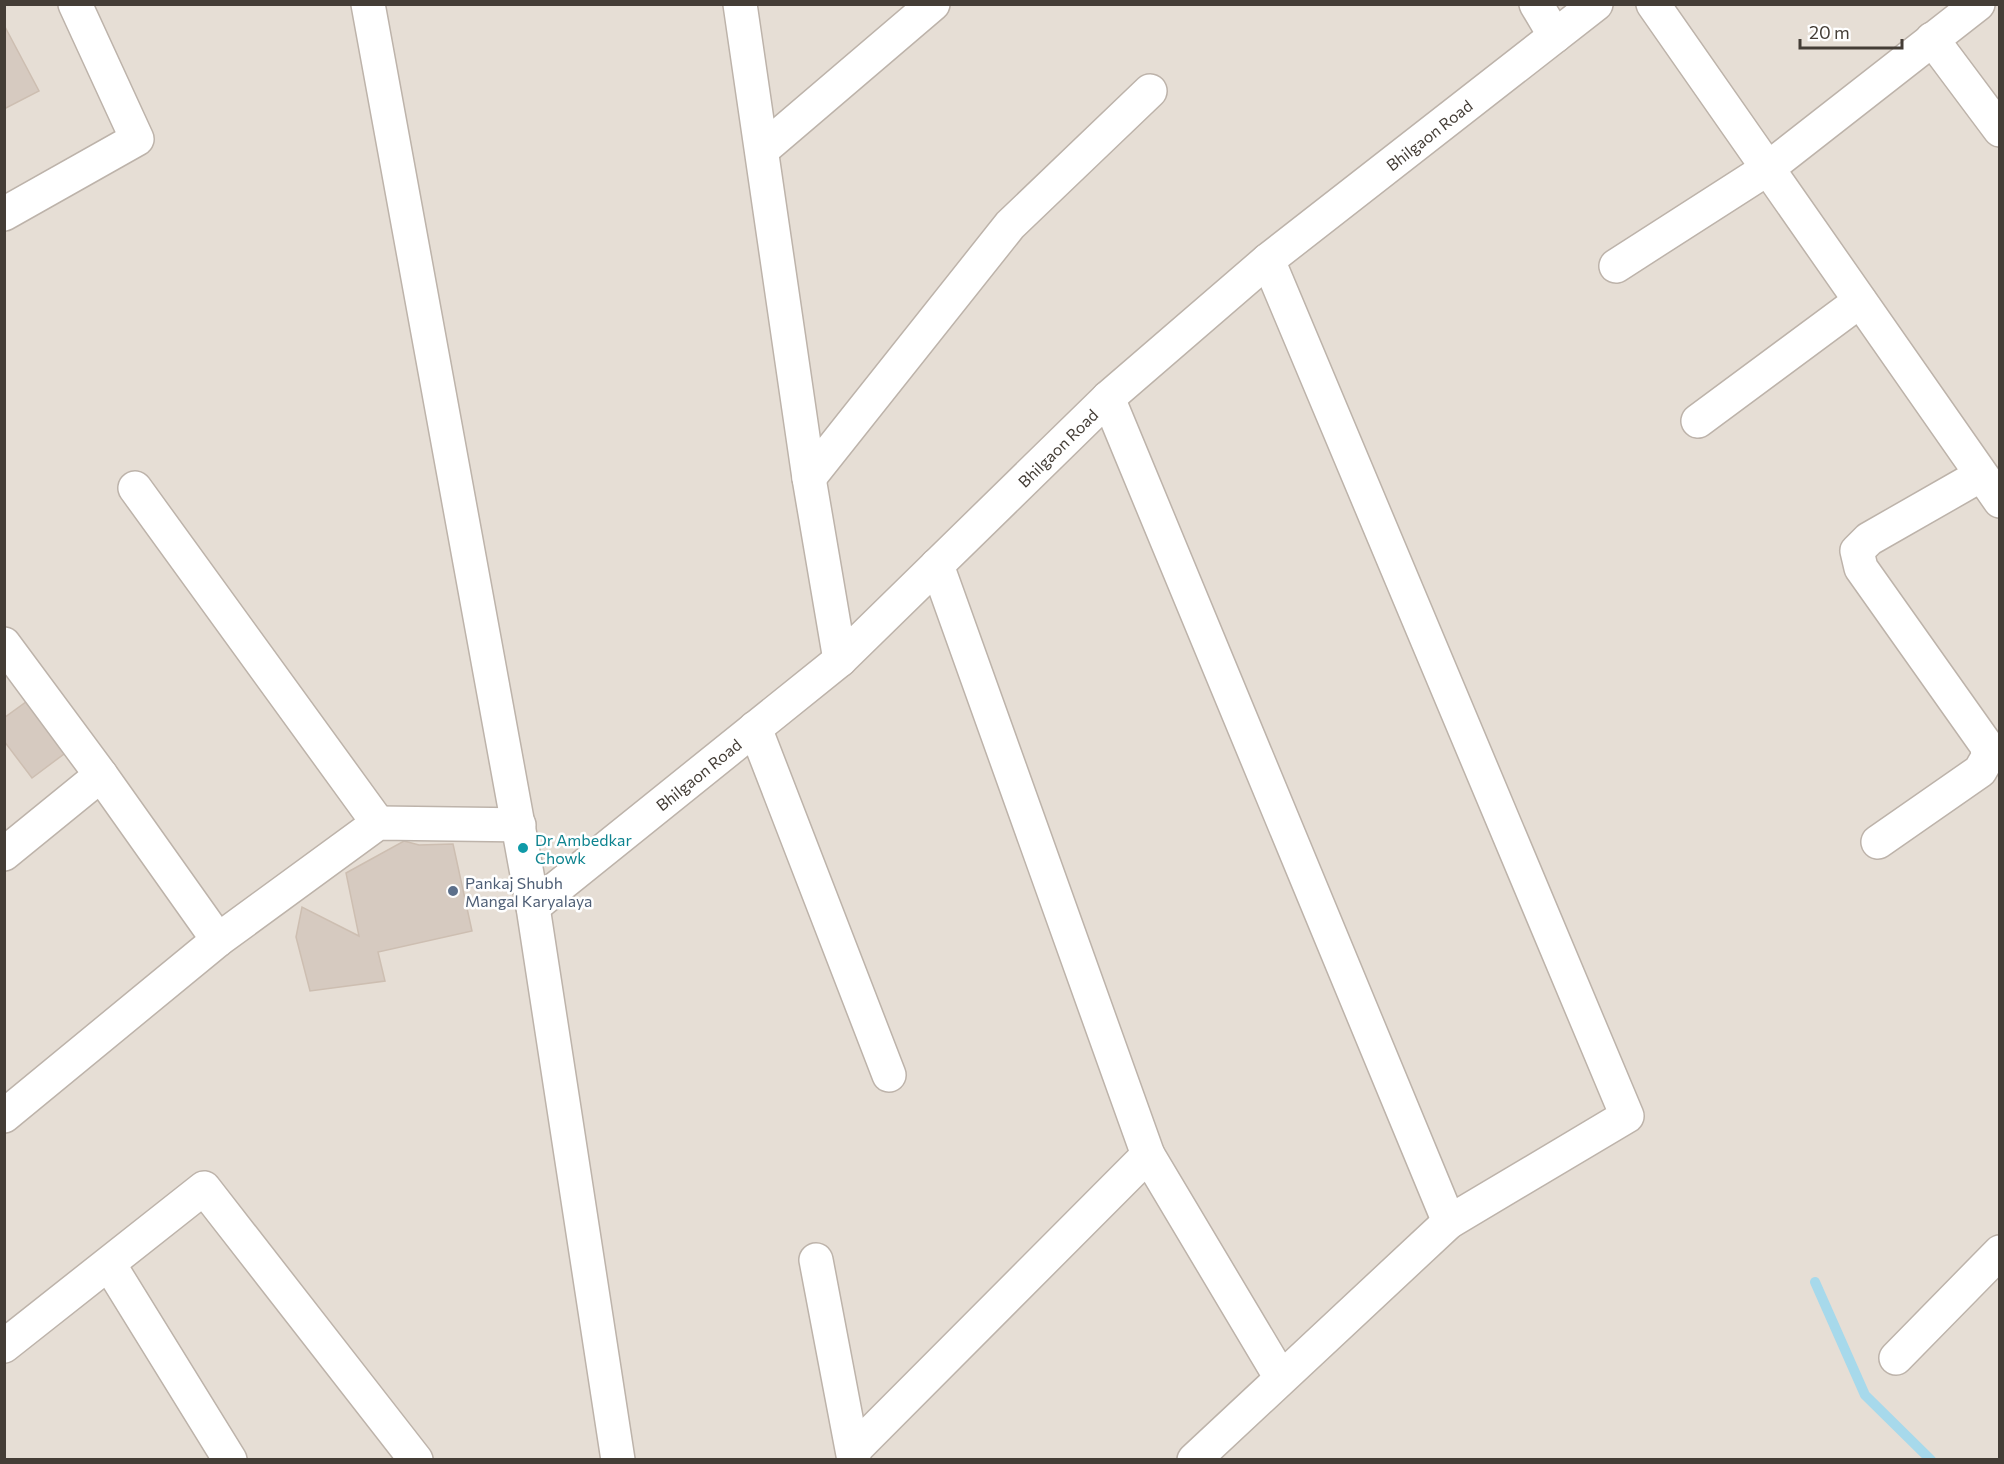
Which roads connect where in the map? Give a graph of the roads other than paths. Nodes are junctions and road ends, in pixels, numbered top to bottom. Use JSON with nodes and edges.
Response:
{"nodes":[{"id":1,"x":75,"y":4,"type":"edge"},
{"id":2,"x":368,"y":4,"type":"edge"},
{"id":3,"x":740,"y":4,"type":"edge"},
{"id":4,"x":933,"y":4,"type":"edge"},
{"id":5,"x":1536,"y":4,"type":"edge"},
{"id":6,"x":1596,"y":4,"type":"edge"},
{"id":7,"x":1653,"y":4,"type":"edge"},
{"id":8,"x":1978,"y":4,"type":"edge"},
{"id":9,"x":1555,"y":36,"type":"junction"},
{"id":10,"x":1932,"y":39,"type":"junction"},
{"id":11,"x":1150,"y":91,"type":"dead end"},
{"id":12,"x":2000,"y":130,"type":"edge"},
{"id":13,"x":762,"y":150,"type":"junction"},
{"id":14,"x":1767,"y":169,"type":"junction"},
{"id":15,"x":4,"y":214,"type":"edge"},
{"id":16,"x":1268,"y":260,"type":"junction"},
{"id":17,"x":1616,"y":266,"type":"dead end"},
{"id":18,"x":1860,"y":302,"type":"junction"},
{"id":19,"x":1108,"y":398,"type":"junction"},
{"id":20,"x":1698,"y":421,"type":"dead end"},
{"id":21,"x":809,"y":478,"type":"junction"},
{"id":22,"x":135,"y":488,"type":"dead end"},
{"id":23,"x":1990,"y":488,"type":"edge"},
{"id":24,"x":937,"y":565,"type":"junction"},
{"id":25,"x":4,"y":644,"type":"edge"},
{"id":26,"x":840,"y":660,"type":"junction"},
{"id":27,"x":755,"y":728,"type":"junction"},
{"id":28,"x":101,"y":775,"type":"junction"},
{"id":29,"x":378,"y":823,"type":"junction"},
{"id":30,"x":519,"y":825,"type":"junction"},
{"id":31,"x":1878,"y":842,"type":"dead end"},
{"id":32,"x":4,"y":854,"type":"edge"},
{"id":33,"x":534,"y":907,"type":"junction"},
{"id":34,"x":218,"y":940,"type":"junction"},
{"id":35,"x":889,"y":1075,"type":"dead end"},
{"id":36,"x":4,"y":1116,"type":"edge"},
{"id":37,"x":1148,"y":1155,"type":"junction"},
{"id":38,"x":1449,"y":1222,"type":"junction"},
{"id":39,"x":2000,"y":1252,"type":"edge"},
{"id":40,"x":816,"y":1260,"type":"dead end"},
{"id":41,"x":109,"y":1264,"type":"junction"},
{"id":42,"x":4,"y":1346,"type":"edge"},
{"id":43,"x":1896,"y":1358,"type":"dead end"},
{"id":44,"x":1281,"y":1378,"type":"junction"},
{"id":45,"x":853,"y":1455,"type":"edge"},
{"id":46,"x":230,"y":1460,"type":"edge"},
{"id":47,"x":416,"y":1460,"type":"edge"},
{"id":48,"x":618,"y":1460,"type":"edge"},
{"id":49,"x":1194,"y":1460,"type":"edge"}],
"edges":[{"from":1,"to":15,"type":"street"},
{"from":2,"to":30,"type":"street"},
{"from":3,"to":13,"type":"street"},
{"from":4,"to":13,"type":"street"},
{"from":5,"to":9,"type":"street"},
{"from":6,"to":9,"type":"street","name":"Bhilgaon Road"},
{"from":7,"to":14,"type":"street"},
{"from":8,"to":10,"type":"street"},
{"from":9,"to":16,"type":"street","name":"Bhilgaon Road"},
{"from":10,"to":12,"type":"street"},
{"from":10,"to":14,"type":"street"},
{"from":11,"to":21,"type":"street"},
{"from":13,"to":21,"type":"street"},
{"from":14,"to":17,"type":"street"},
{"from":14,"to":18,"type":"street"},
{"from":16,"to":19,"type":"street","name":"Bhilgaon Road"},
{"from":16,"to":38,"type":"street"},
{"from":18,"to":20,"type":"street"},
{"from":18,"to":23,"type":"street"},
{"from":19,"to":24,"type":"street","name":"Bhilgaon Road"},
{"from":19,"to":38,"type":"street"},
{"from":21,"to":26,"type":"street"},
{"from":22,"to":29,"type":"street"},
{"from":23,"to":31,"type":"street"},
{"from":24,"to":26,"type":"street","name":"Bhilgaon Road"},
{"from":24,"to":37,"type":"street"},
{"from":25,"to":28,"type":"street"},
{"from":26,"to":27,"type":"street","name":"Bhilgaon Road"},
{"from":27,"to":33,"type":"street","name":"Bhilgaon Road"},
{"from":27,"to":35,"type":"street"},
{"from":28,"to":32,"type":"street"},
{"from":28,"to":34,"type":"street"},
{"from":29,"to":30,"type":"street"},
{"from":29,"to":34,"type":"street"},
{"from":30,"to":33,"type":"street"},
{"from":33,"to":48,"type":"street"},
{"from":34,"to":36,"type":"street"},
{"from":37,"to":44,"type":"street"},
{"from":37,"to":45,"type":"street"},
{"from":38,"to":44,"type":"street"},
{"from":39,"to":43,"type":"street"},
{"from":40,"to":45,"type":"street"},
{"from":41,"to":42,"type":"street"},
{"from":41,"to":46,"type":"street"},
{"from":41,"to":47,"type":"street"},
{"from":44,"to":49,"type":"street"}]}
